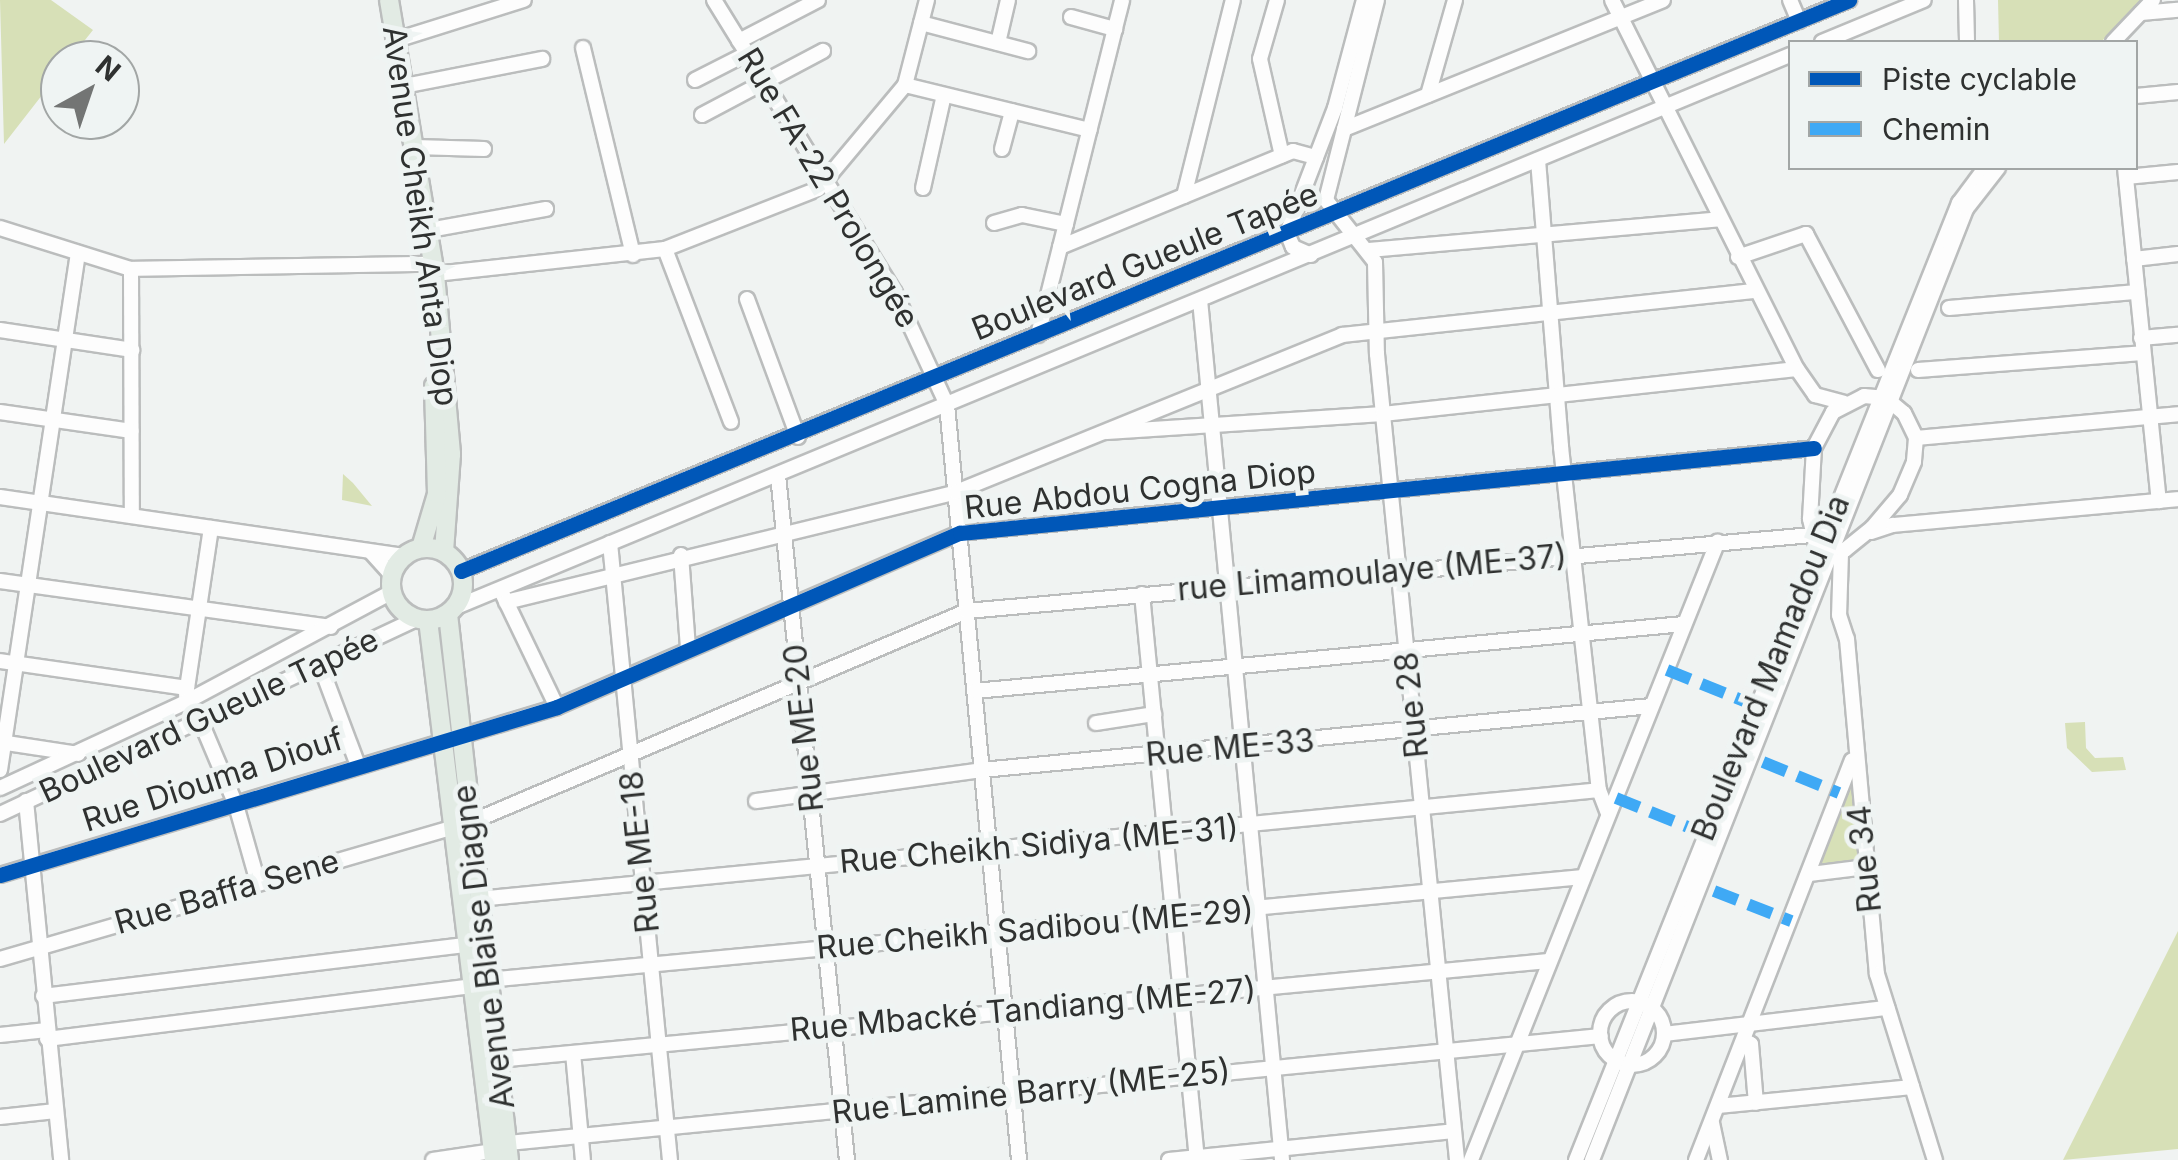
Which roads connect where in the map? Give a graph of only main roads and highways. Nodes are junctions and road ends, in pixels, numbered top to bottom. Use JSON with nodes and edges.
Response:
{"nodes":[{"id":1,"x":378,"y":0,"type":"edge"},
{"id":2,"x":390,"y":0,"type":"edge"},
{"id":3,"x":429,"y":269,"type":"junction"},
{"id":4,"x":413,"y":552,"type":"junction"},
{"id":5,"x":444,"y":552,"type":"junction"},
{"id":6,"x":452,"y":611,"type":"junction"},
{"id":7,"x":422,"y":620,"type":"junction"},
{"id":8,"x":443,"y":668,"type":"junction"},
{"id":9,"x":461,"y":824,"type":"junction"},
{"id":10,"x":480,"y":983,"type":"junction"},
{"id":11,"x":499,"y":1152,"type":"edge"}],
"edges":[{"from":1,"to":3,"type":"main road","name":"Avenue Cheikh Anta Diop"},
{"from":2,"to":3,"type":"main road","name":"Avenue Cheikh Anta Diop"},
{"from":3,"to":4,"type":"main road","name":"Avenue Cheikh Anta Diop"},
{"from":3,"to":5,"type":"main road","name":"Avenue Cheikh Anta Diop"},
{"from":4,"to":5,"type":"main road"},
{"from":4,"to":7,"type":"main road"},
{"from":5,"to":6,"type":"main road"},
{"from":6,"to":7,"type":"main road"},
{"from":6,"to":8,"type":"main road","name":"Avenue Blaise Diagne"},
{"from":7,"to":8,"type":"main road","name":"Avenue Blaise Diagne"},
{"from":8,"to":9,"type":"main road","name":"Avenue Blaise Diagne"},
{"from":9,"to":10,"type":"main road","name":"Avenue Blaise Diagne"},
{"from":9,"to":10,"type":"main road","name":"Avenue Blaise Diagne"},
{"from":10,"to":11,"type":"main road","name":"Avenue Blaise Diagne"},
{"from":10,"to":11,"type":"main road","name":"Avenue Blaise Diagne"}]}
